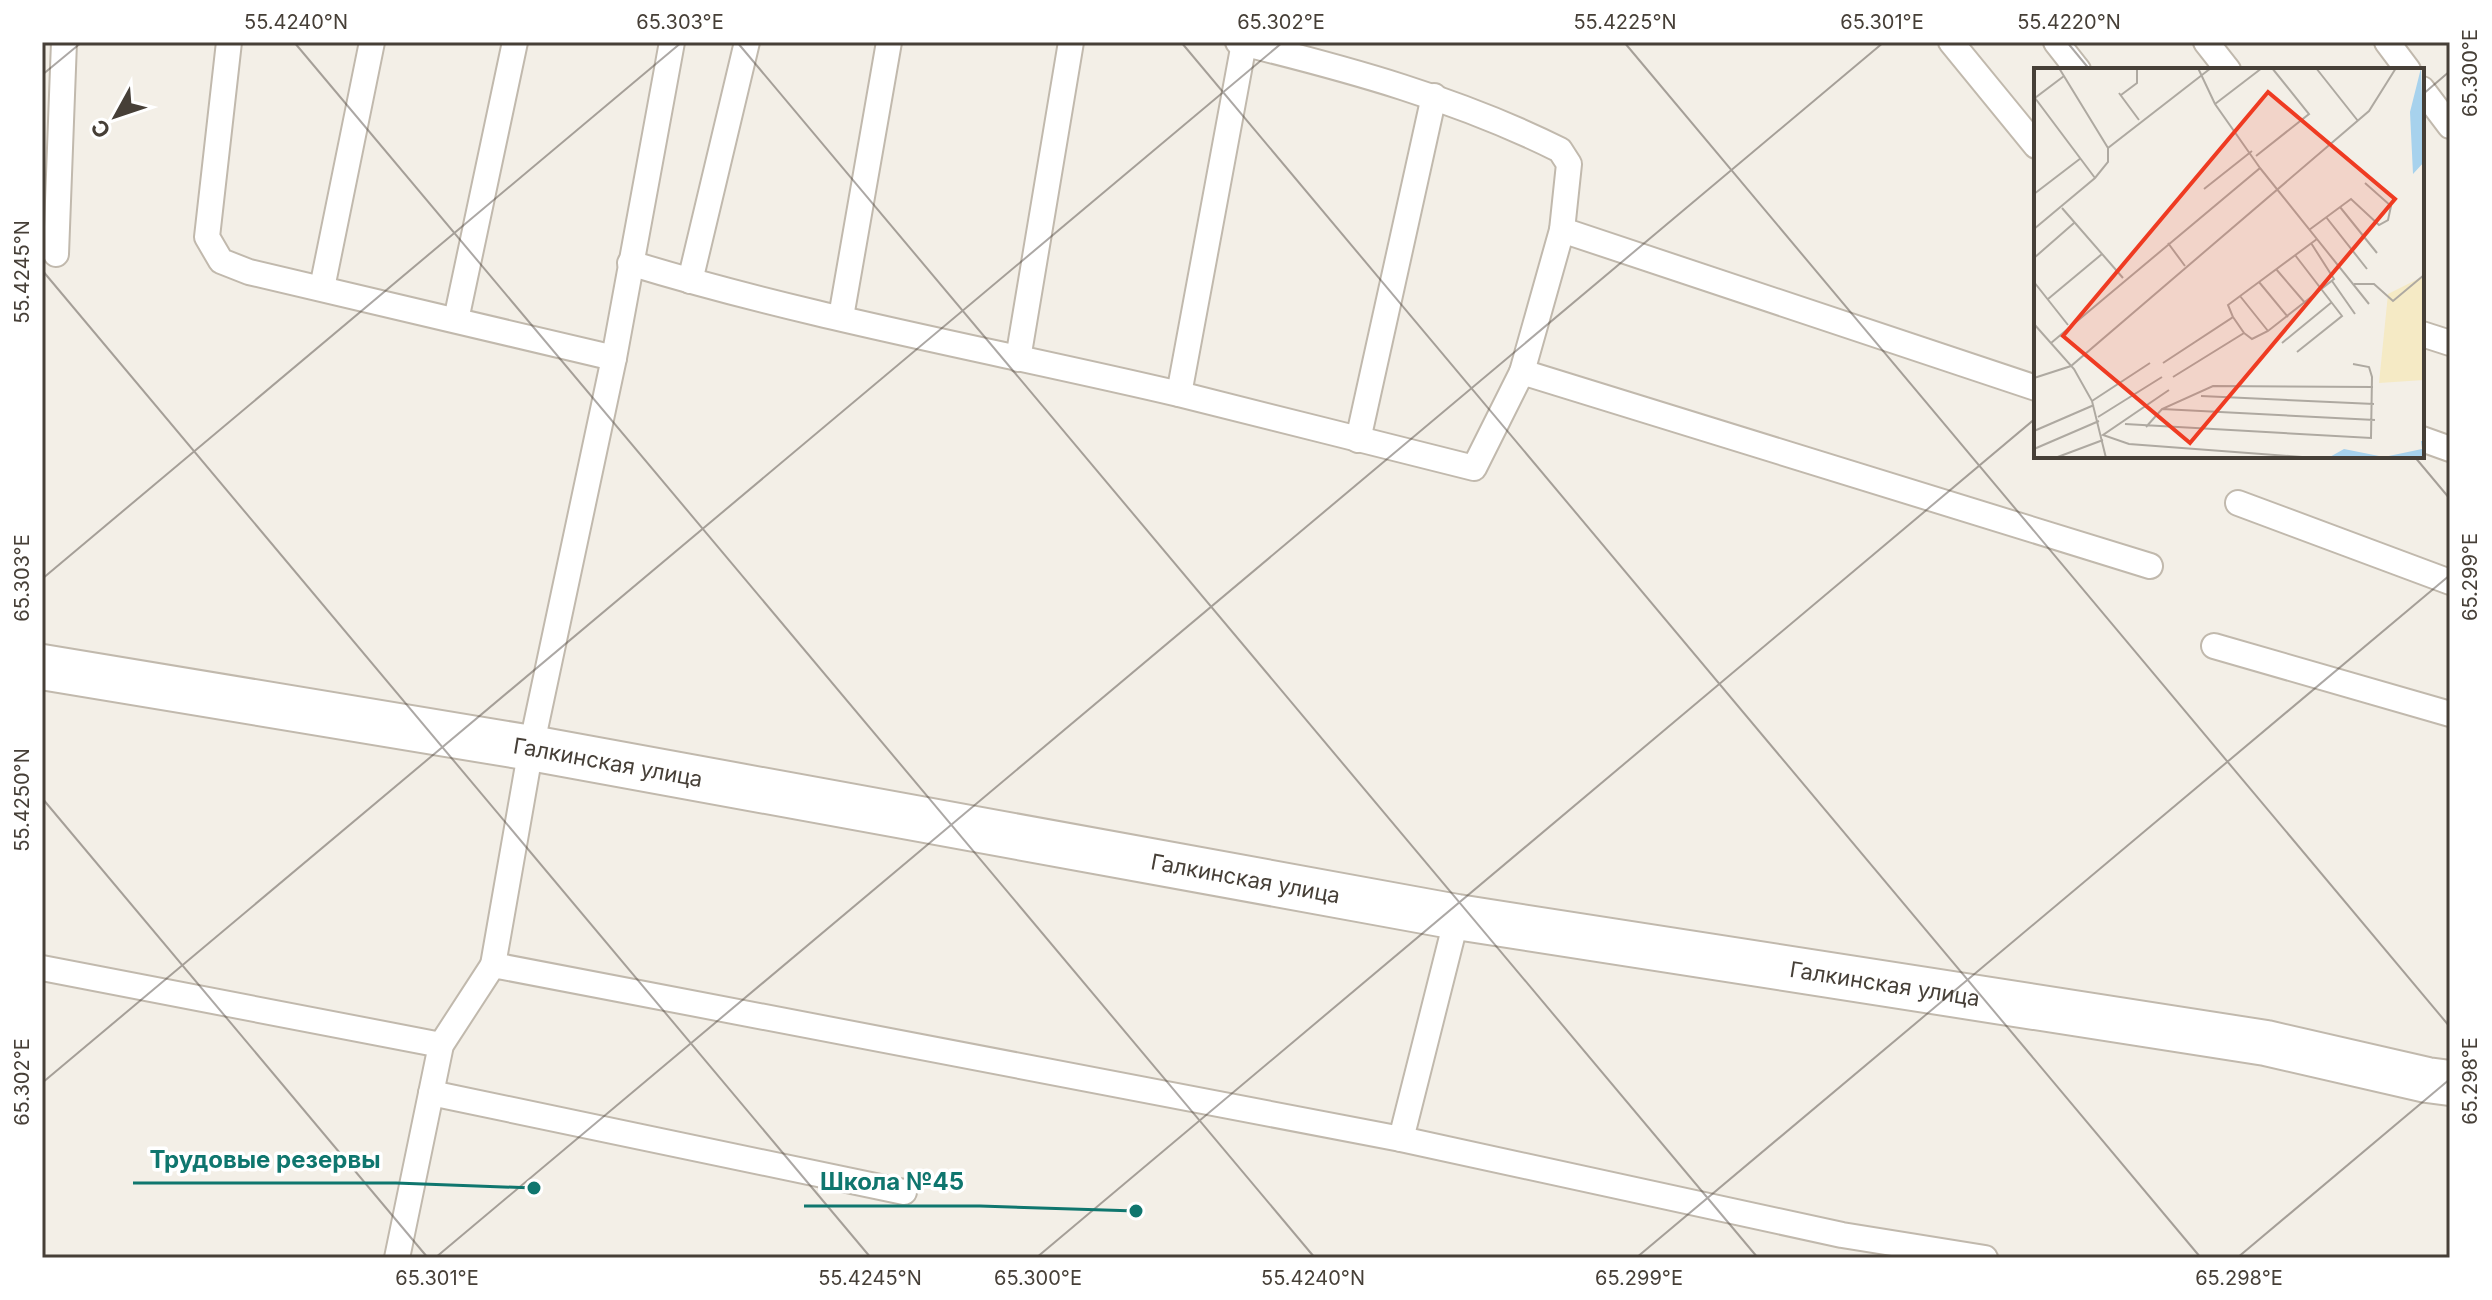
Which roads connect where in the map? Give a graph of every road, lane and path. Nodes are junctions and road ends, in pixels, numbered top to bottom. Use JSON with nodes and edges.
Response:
{"nodes":[{"id":1,"x":64,"y":42,"type":"edge"},
{"id":2,"x":229,"y":42,"type":"edge"},
{"id":3,"x":372,"y":42,"type":"edge"},
{"id":4,"x":515,"y":42,"type":"edge"},
{"id":5,"x":672,"y":42,"type":"edge"},
{"id":6,"x":747,"y":42,"type":"edge"},
{"id":7,"x":889,"y":42,"type":"edge"},
{"id":8,"x":1071,"y":42,"type":"edge"},
{"id":9,"x":1951,"y":42,"type":"edge"},
{"id":10,"x":2056,"y":42,"type":"edge"},
{"id":11,"x":2206,"y":42,"type":"edge"},
{"id":12,"x":2387,"y":42,"type":"edge"},
{"id":13,"x":1241,"y":43,"type":"edge"},
{"id":14,"x":2076,"y":68,"type":"edge"},
{"id":15,"x":2226,"y":68,"type":"edge"},
{"id":16,"x":2406,"y":68,"type":"edge"},
{"id":17,"x":2424,"y":92,"type":"edge"},
{"id":18,"x":1434,"y":96,"type":"junction"},
{"id":19,"x":2450,"y":126,"type":"edge"},
{"id":20,"x":2034,"y":144,"type":"edge"},
{"id":21,"x":1562,"y":230,"type":"junction"},
{"id":22,"x":56,"y":254,"type":"dead end"},
{"id":23,"x":630,"y":263,"type":"junction"},
{"id":24,"x":690,"y":281,"type":"junction"},
{"id":25,"x":322,"y":288,"type":"junction"},
{"id":26,"x":841,"y":317,"type":"junction"},
{"id":27,"x":456,"y":320,"type":"junction"},
{"id":28,"x":614,"y":358,"type":"junction"},
{"id":29,"x":1018,"y":359,"type":"junction"},
{"id":30,"x":1522,"y":372,"type":"junction"},
{"id":31,"x":2034,"y":387,"type":"edge"},
{"id":32,"x":1179,"y":394,"type":"junction"},
{"id":33,"x":1358,"y":440,"type":"junction"},
{"id":34,"x":2424,"y":440,"type":"edge"},
{"id":35,"x":2450,"y":449,"type":"edge"},
{"id":36,"x":2238,"y":503,"type":"dead end"},
{"id":37,"x":2150,"y":566,"type":"dead end"},
{"id":38,"x":2450,"y":582,"type":"edge"},
{"id":39,"x":2214,"y":646,"type":"dead end"},
{"id":40,"x":42,"y":667,"type":"edge"},
{"id":41,"x":2450,"y":714,"type":"edge"},
{"id":42,"x":531,"y":748,"type":"junction"},
{"id":43,"x":1457,"y":917,"type":"junction"},
{"id":44,"x":493,"y":965,"type":"junction"},
{"id":45,"x":42,"y":968,"type":"edge"},
{"id":46,"x":441,"y":1045,"type":"junction"},
{"id":47,"x":2450,"y":1083,"type":"edge"},
{"id":48,"x":431,"y":1093,"type":"junction"},
{"id":49,"x":1401,"y":1139,"type":"junction"},
{"id":50,"x":904,"y":1192,"type":"dead end"},
{"id":51,"x":1840,"y":1246,"type":"edge"},
{"id":52,"x":397,"y":1258,"type":"edge"},
{"id":53,"x":1985,"y":1258,"type":"edge"}],
"edges":[{"from":1,"to":22,"type":"lane"},
{"from":2,"to":25,"type":"lane"},
{"from":3,"to":25,"type":"lane"},
{"from":4,"to":27,"type":"lane"},
{"from":5,"to":23,"type":"lane"},
{"from":6,"to":24,"type":"lane"},
{"from":7,"to":26,"type":"lane"},
{"from":8,"to":29,"type":"lane"},
{"from":9,"to":20,"type":"lane"},
{"from":10,"to":14,"type":"lane"},
{"from":11,"to":15,"type":"lane"},
{"from":12,"to":16,"type":"lane"},
{"from":13,"to":18,"type":"lane"},
{"from":13,"to":32,"type":"lane"},
{"from":17,"to":19,"type":"lane"},
{"from":18,"to":21,"type":"lane"},
{"from":18,"to":33,"type":"lane"},
{"from":21,"to":30,"type":"lane"},
{"from":21,"to":31,"type":"lane"},
{"from":23,"to":24,"type":"lane"},
{"from":23,"to":28,"type":"lane"},
{"from":24,"to":26,"type":"lane"},
{"from":25,"to":27,"type":"lane"},
{"from":26,"to":29,"type":"lane"},
{"from":27,"to":28,"type":"lane"},
{"from":28,"to":42,"type":"lane"},
{"from":29,"to":32,"type":"lane"},
{"from":30,"to":33,"type":"lane"},
{"from":30,"to":37,"type":"lane"},
{"from":32,"to":33,"type":"lane"},
{"from":34,"to":35,"type":"lane"},
{"from":36,"to":38,"type":"lane"},
{"from":39,"to":41,"type":"lane"},
{"from":40,"to":42,"type":"street","name":"Галкинская улица"},
{"from":42,"to":43,"type":"street","name":"Галкинская улица"},
{"from":42,"to":44,"type":"lane"},
{"from":43,"to":47,"type":"street","name":"Галкинская улица"},
{"from":43,"to":49,"type":"lane"},
{"from":44,"to":46,"type":"lane"},
{"from":44,"to":49,"type":"lane"},
{"from":45,"to":46,"type":"lane"},
{"from":46,"to":48,"type":"lane"},
{"from":48,"to":50,"type":"lane"},
{"from":48,"to":52,"type":"lane"},
{"from":49,"to":51,"type":"lane"},
{"from":51,"to":53,"type":"lane"}]}
